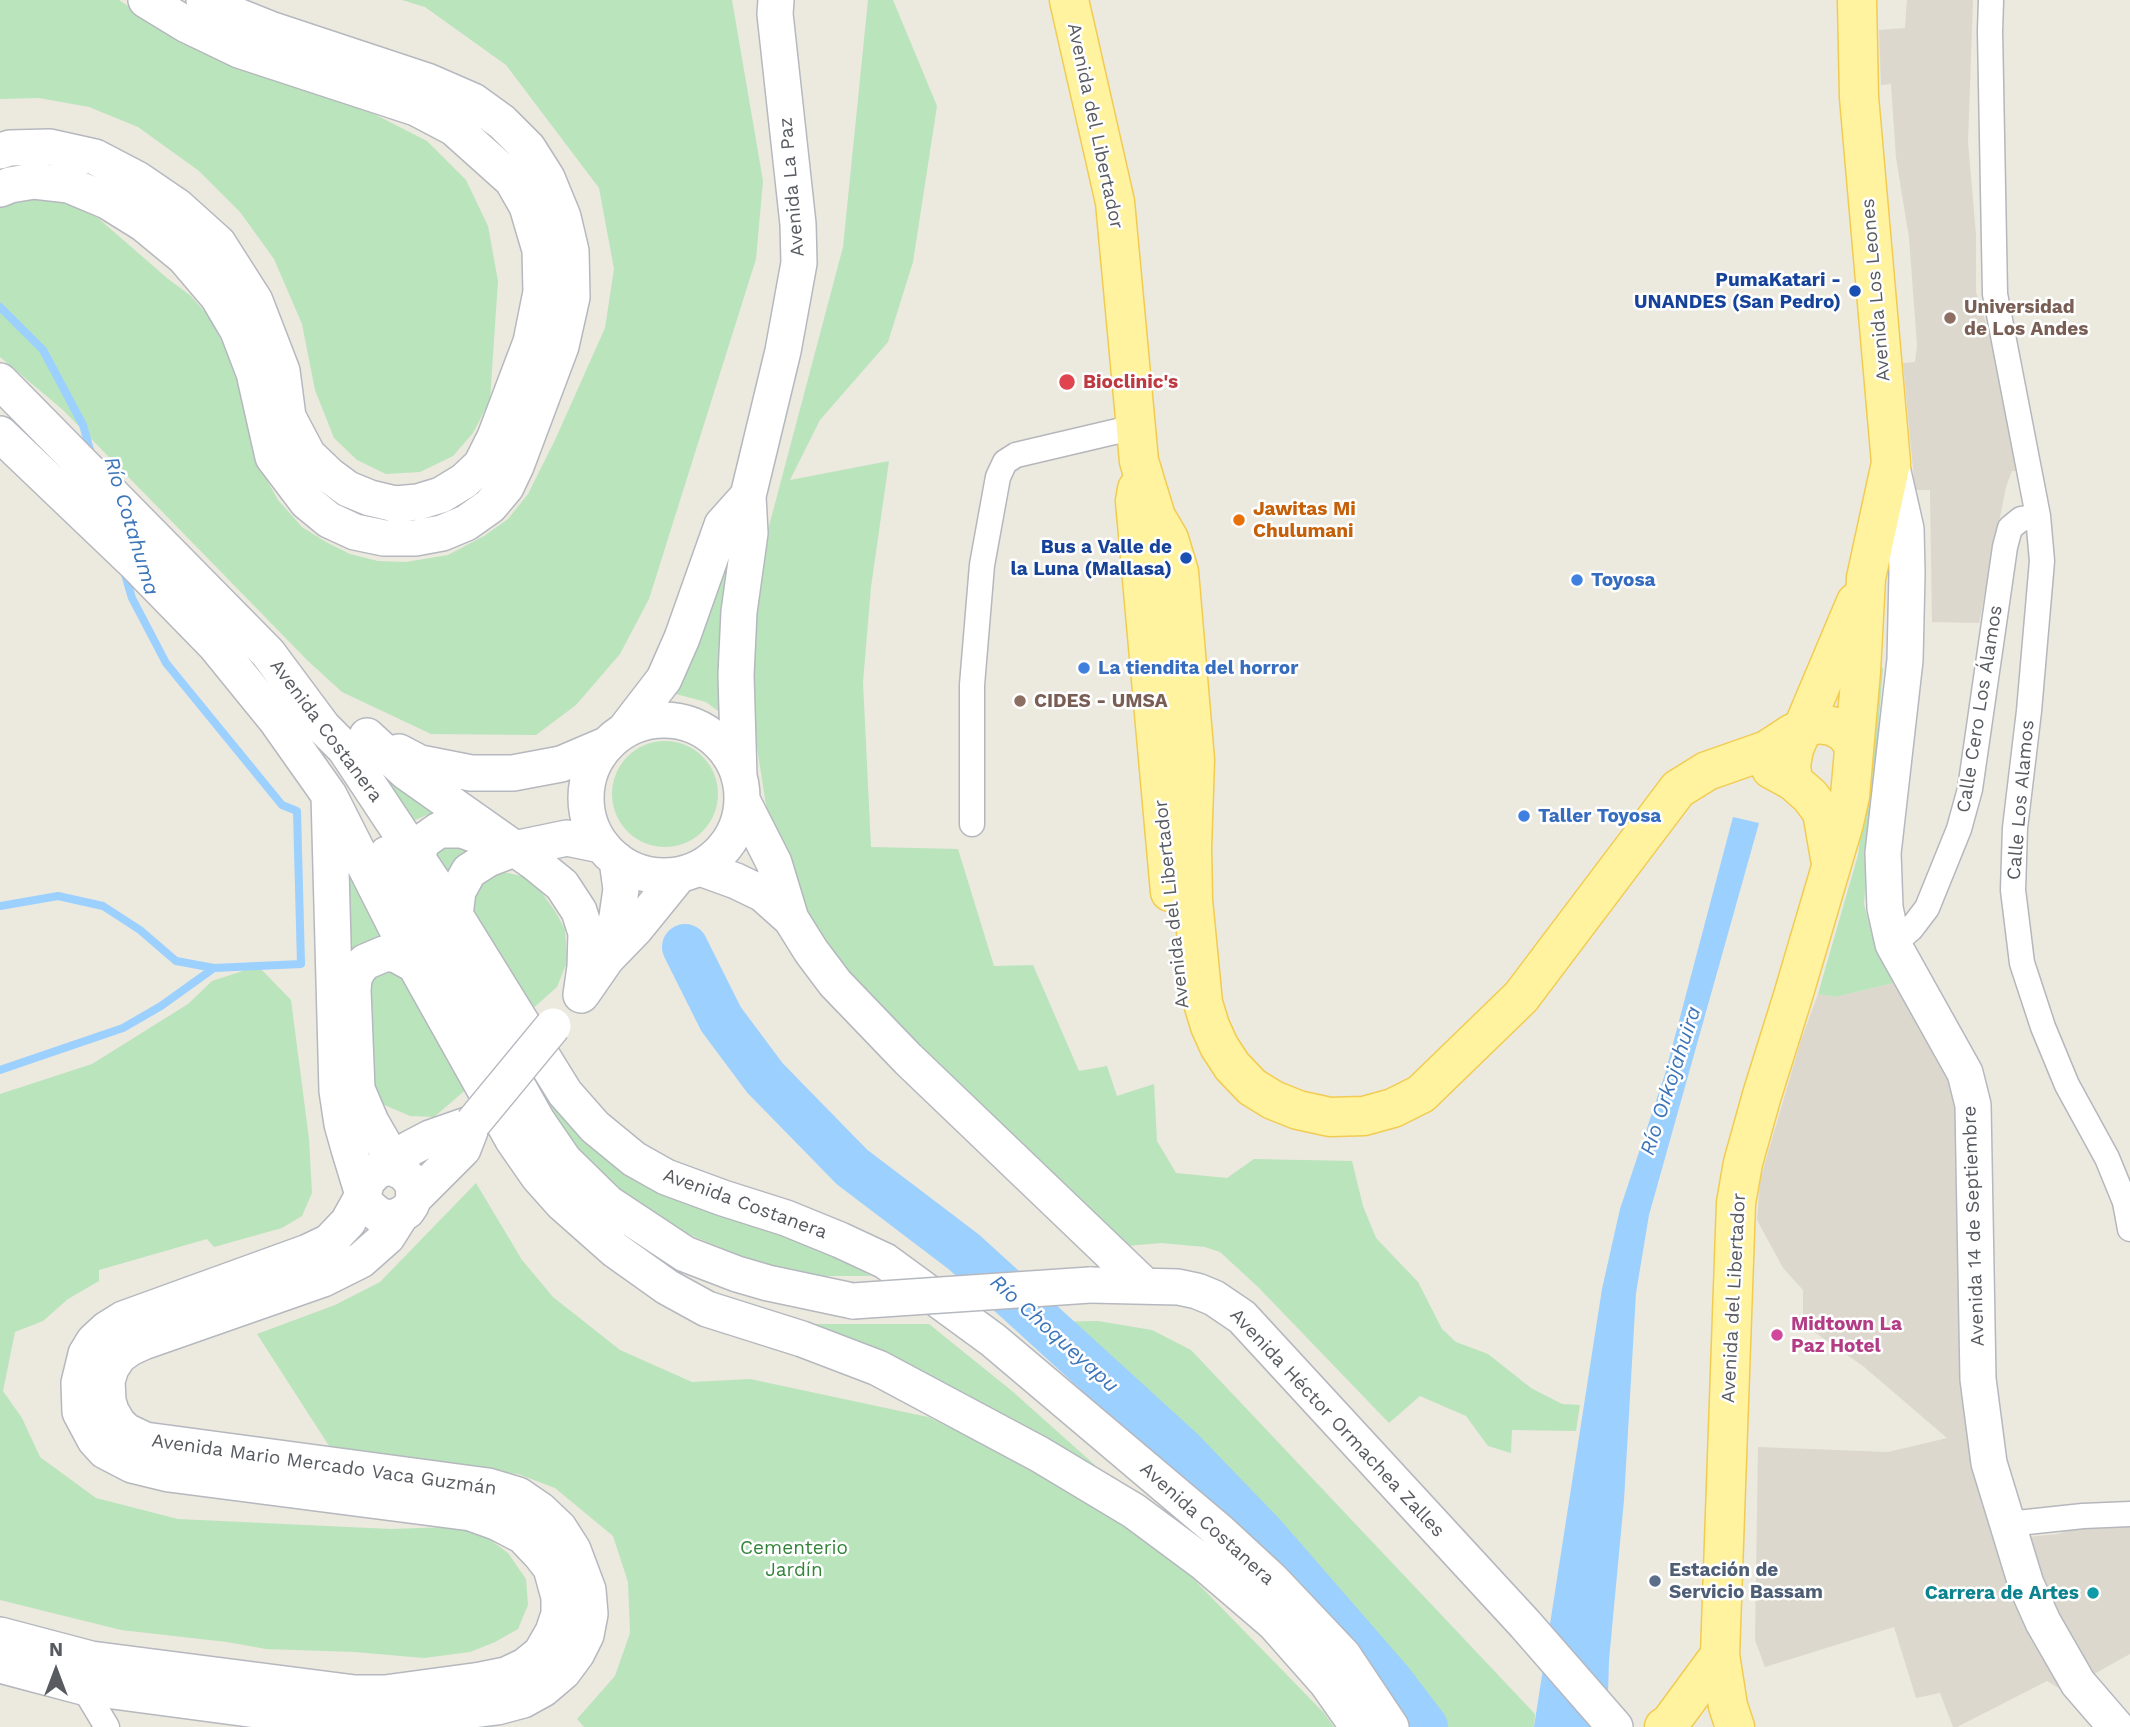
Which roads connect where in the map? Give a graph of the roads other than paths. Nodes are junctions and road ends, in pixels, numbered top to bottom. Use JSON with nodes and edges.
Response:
{"nodes":[{"id":1,"x":146,"y":0,"type":"edge"},
{"id":2,"x":204,"y":0,"type":"edge"},
{"id":3,"x":776,"y":0,"type":"edge"},
{"id":4,"x":1069,"y":0,"type":"edge"},
{"id":5,"x":1857,"y":0,"type":"edge"},
{"id":6,"x":1992,"y":0,"type":"edge"},
{"id":7,"x":5,"y":149,"type":"edge"},
{"id":8,"x":5,"y":187,"type":"edge"},
{"id":9,"x":0,"y":381,"type":"edge"},
{"id":10,"x":0,"y":435,"type":"edge"},
{"id":11,"x":1137,"y":444,"type":"junction"},
{"id":12,"x":1891,"y":463,"type":"junction"},
{"id":13,"x":748,"y":496,"type":"junction"},
{"id":14,"x":2038,"y":516,"type":"junction"},
{"id":15,"x":1866,"y":578,"type":"junction"},
{"id":16,"x":302,"y":699,"type":"junction"},
{"id":17,"x":323,"y":727,"type":"junction"},
{"id":18,"x":1804,"y":727,"type":"junction"},
{"id":19,"x":367,"y":736,"type":"junction"},
{"id":20,"x":616,"y":738,"type":"junction"},
{"id":21,"x":1854,"y":746,"type":"junction"},
{"id":22,"x":1734,"y":762,"type":"junction"},
{"id":23,"x":1793,"y":781,"type":"junction"},
{"id":24,"x":741,"y":788,"type":"junction"},
{"id":25,"x":329,"y":795,"type":"junction"},
{"id":26,"x":972,"y":824,"type":"dead end"},
{"id":27,"x":514,"y":849,"type":"junction"},
{"id":28,"x":609,"y":852,"type":"junction"},
{"id":29,"x":416,"y":857,"type":"junction"},
{"id":30,"x":689,"y":871,"type":"junction"},
{"id":31,"x":1831,"y":871,"type":"junction"},
{"id":32,"x":410,"y":893,"type":"junction"},
{"id":33,"x":455,"y":915,"type":"junction"},
{"id":34,"x":790,"y":919,"type":"junction"},
{"id":35,"x":1893,"y":944,"type":"junction"},
{"id":36,"x":607,"y":957,"type":"junction"},
{"id":37,"x":415,"y":965,"type":"junction"},
{"id":38,"x":581,"y":995,"type":"junction"},
{"id":39,"x":371,"y":1122,"type":"junction"},
{"id":40,"x":473,"y":1123,"type":"junction"},
{"id":41,"x":430,"y":1138,"type":"junction"},
{"id":42,"x":391,"y":1167,"type":"junction"},
{"id":43,"x":363,"y":1195,"type":"junction"},
{"id":44,"x":407,"y":1207,"type":"junction"},
{"id":45,"x":2130,"y":1229,"type":"edge"},
{"id":46,"x":306,"y":1269,"type":"junction"},
{"id":47,"x":1144,"y":1285,"type":"junction"},
{"id":48,"x":667,"y":1287,"type":"junction"},
{"id":49,"x":853,"y":1301,"type":"junction"},
{"id":50,"x":2130,"y":1514,"type":"edge"},
{"id":51,"x":2009,"y":1527,"type":"junction"},
{"id":52,"x":0,"y":1635,"type":"edge"},
{"id":53,"x":1720,"y":1655,"type":"junction"},
{"id":54,"x":0,"y":1665,"type":"edge"},
{"id":55,"x":87,"y":1673,"type":"junction"},
{"id":56,"x":354,"y":1714,"type":"edge"},
{"id":57,"x":101,"y":1725,"type":"edge"},
{"id":58,"x":1358,"y":1727,"type":"edge"},
{"id":59,"x":1391,"y":1727,"type":"edge"},
{"id":60,"x":1615,"y":1727,"type":"edge"},
{"id":61,"x":1664,"y":1727,"type":"edge"},
{"id":62,"x":1735,"y":1727,"type":"edge"},
{"id":63,"x":2116,"y":1727,"type":"edge"}],
"edges":[{"from":1,"to":7,"type":"main road"},
{"from":2,"to":8,"type":"main road"},
{"from":3,"to":13,"type":"main road","name":"Avenida La Paz"},
{"from":4,"to":11,"type":"main road","name":"Avenida del Libertador"},
{"from":5,"to":12,"type":"main road","name":"Avenida Los Leones"},
{"from":6,"to":14,"type":"street","name":"Calle Los Alamos"},
{"from":9,"to":16,"type":"main road","name":"Avenida Costanera"},
{"from":10,"to":25,"type":"main road","name":"Avenida Costanera"},
{"from":11,"to":22,"type":"main road","name":"Avenida del Libertador"},
{"from":11,"to":26,"type":"street"},
{"from":12,"to":15,"type":"main road","name":"Avenida Los Leones"},
{"from":12,"to":35,"type":"main road","name":"Avenida 14 de Septiembre"},
{"from":13,"to":20,"type":"main road","name":"Avenida La Paz"},
{"from":13,"to":24,"type":"main road","name":"Avenida La Paz"},
{"from":14,"to":35,"type":"street","name":"Calle Cero Los Álamos"},
{"from":14,"to":45,"type":"street","name":"Calle Los Alamos"},
{"from":15,"to":18,"type":"main road","name":"Avenida Los Leones"},
{"from":15,"to":21,"type":"main road","name":"Avenida Los Leones"},
{"from":16,"to":17,"type":"main road","name":"Avenida Costanera"},
{"from":16,"to":19,"type":"main road"},
{"from":17,"to":29,"type":"main road","name":"Avenida Costanera"},
{"from":17,"to":32,"type":"main road"},
{"from":18,"to":21,"type":"main road"},
{"from":18,"to":22,"type":"main road","name":"Avenida del Libertador"},
{"from":18,"to":23,"type":"main road","name":"Avenida Los Leones"},
{"from":19,"to":20,"type":"main road"},
{"from":19,"to":27,"type":"main road"},
{"from":20,"to":24,"type":"main road"},
{"from":20,"to":28,"type":"main road"},
{"from":21,"to":31,"type":"main road","name":"Avenida del Libertador"},
{"from":22,"to":23,"type":"main road"},
{"from":23,"to":31,"type":"main road"},
{"from":24,"to":30,"type":"main road"},
{"from":24,"to":34,"type":"main road"},
{"from":25,"to":37,"type":"main road","name":"Avenida Costanera"},
{"from":25,"to":43,"type":"main road"},
{"from":27,"to":28,"type":"main road"},
{"from":27,"to":29,"type":"main road"},
{"from":27,"to":33,"type":"main road"},
{"from":27,"to":38,"type":"main road"},
{"from":28,"to":30,"type":"main road"},
{"from":28,"to":36,"type":"main road","name":"Avenida Mario Mercado Vaca Guzmán"},
{"from":29,"to":32,"type":"main road"},
{"from":29,"to":33,"type":"main road","name":"Avenida Costanera"},
{"from":30,"to":34,"type":"main road"},
{"from":30,"to":36,"type":"main road","name":"Avenida Mario Mercado Vaca Guzmán"},
{"from":31,"to":53,"type":"main road","name":"Avenida del Libertador"},
{"from":32,"to":49,"type":"main road"},
{"from":33,"to":59,"type":"main road","name":"Avenida Costanera"},
{"from":34,"to":47,"type":"main road"},
{"from":35,"to":51,"type":"main road","name":"Avenida 14 de Septiembre"},
{"from":36,"to":38,"type":"main road","name":"Avenida Mario Mercado Vaca Guzmán"},
{"from":37,"to":39,"type":"main road"},
{"from":37,"to":48,"type":"main road","name":"Avenida Costanera"},
{"from":38,"to":40,"type":"main road","name":"Avenida Mario Mercado Vaca Guzmán","bridge":true},
{"from":39,"to":41,"type":"main road"},
{"from":39,"to":42,"type":"main road"},
{"from":40,"to":41,"type":"main road"},
{"from":40,"to":44,"type":"main road","name":"Avenida Mario Mercado Vaca Guzmán"},
{"from":41,"to":42,"type":"main road"},
{"from":42,"to":43,"type":"main road"},
{"from":42,"to":44,"type":"main road"},
{"from":43,"to":44,"type":"main road"},
{"from":43,"to":46,"type":"main road","name":"Avenida Mario Mercado Vaca Guzmán"},
{"from":44,"to":46,"type":"main road","name":"Avenida Mario Mercado Vaca Guzmán"},
{"from":46,"to":56,"type":"main road","name":"Avenida Mario Mercado Vaca Guzmán"},
{"from":47,"to":49,"type":"main road","name":"Avenida Héctor Ormachea Zalles","bridge":true},
{"from":47,"to":60,"type":"main road","name":"Avenida Héctor Ormachea Zalles"},
{"from":48,"to":49,"type":"main road"},
{"from":48,"to":58,"type":"main road","name":"Avenida Costanera"},
{"from":50,"to":51,"type":"street"},
{"from":51,"to":63,"type":"main road","name":"Avenida 14 de Septiembre"},
{"from":52,"to":55,"type":"main road","name":"Avenida Mario Mercado Vaca Guzmán"},
{"from":53,"to":61,"type":"main road"},
{"from":53,"to":62,"type":"main road","name":"Avenida del Libertador"},
{"from":54,"to":55,"type":"main road","name":"Avenida Mario Mercado Vaca Guzmán"},
{"from":55,"to":56,"type":"main road","name":"Avenida Mario Mercado Vaca Guzmán"},
{"from":55,"to":57,"type":"street"}]}
